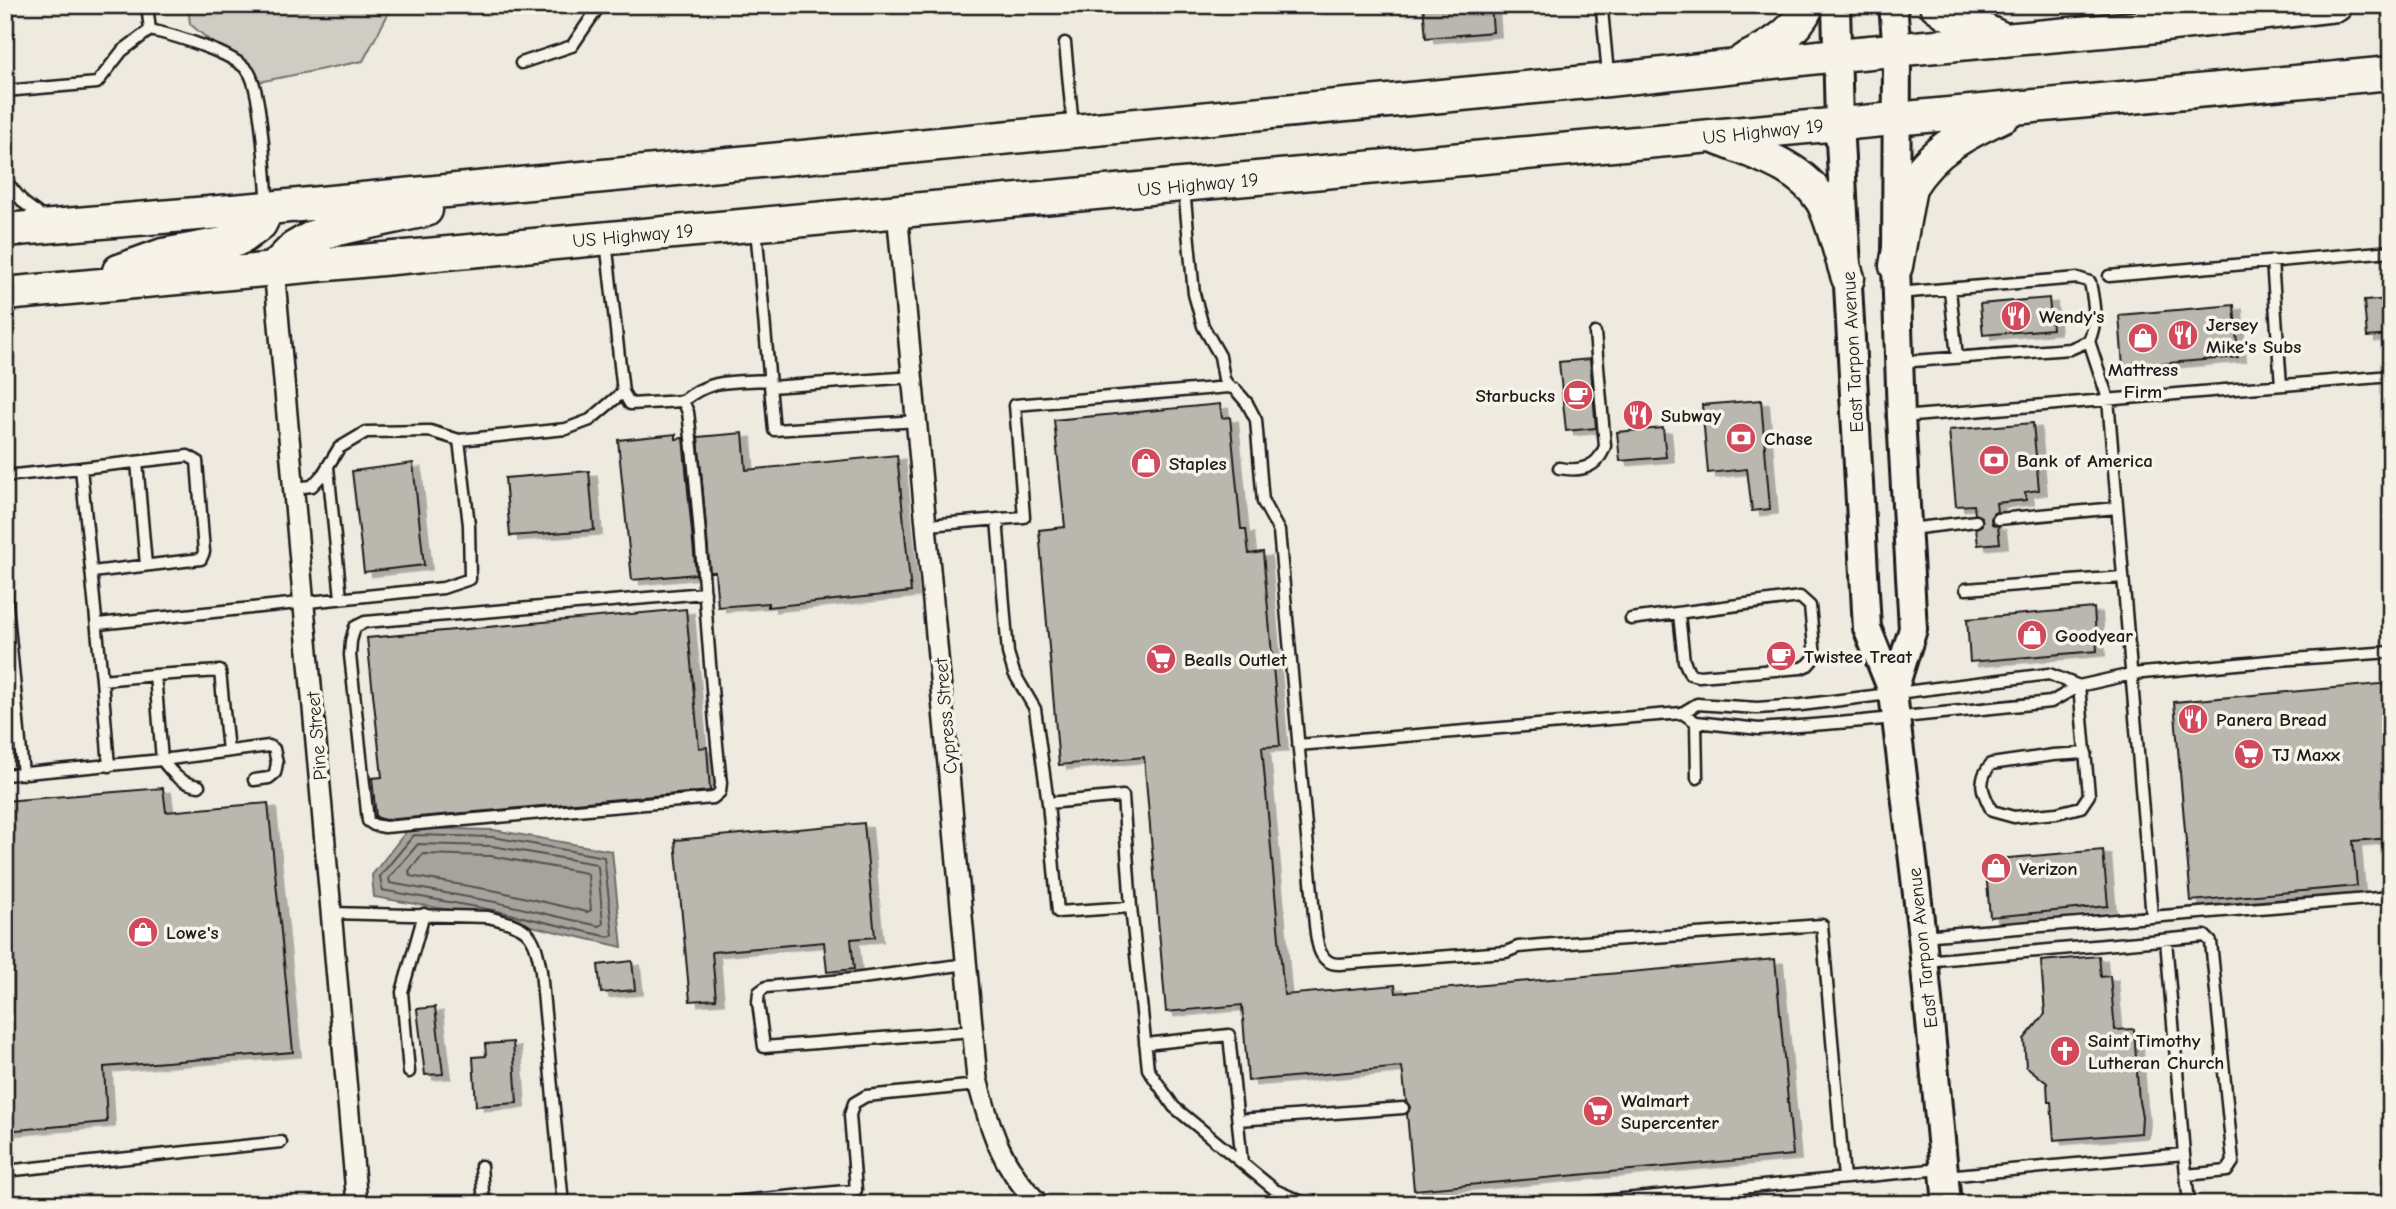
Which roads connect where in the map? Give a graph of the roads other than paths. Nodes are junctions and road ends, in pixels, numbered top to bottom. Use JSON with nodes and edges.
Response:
{"nodes":[{"id":1,"x":147,"y":5,"type":"edge"},
{"id":2,"x":600,"y":5,"type":"edge"},
{"id":3,"x":1808,"y":5,"type":"edge"},
{"id":4,"x":1836,"y":5,"type":"edge"},
{"id":5,"x":1893,"y":5,"type":"edge"},
{"id":6,"x":1936,"y":5,"type":"edge"},
{"id":7,"x":2336,"y":5,"type":"edge"},
{"id":8,"x":1604,"y":7,"type":"edge"},
{"id":9,"x":2288,"y":8,"type":"edge"},
{"id":10,"x":2146,"y":16,"type":"edge"},
{"id":11,"x":150,"y":30,"type":"junction"},
{"id":12,"x":2006,"y":41,"type":"junction"},
{"id":13,"x":1065,"y":43,"type":"dead end"},
{"id":14,"x":1897,"y":50,"type":"junction"},
{"id":15,"x":1837,"y":55,"type":"junction"},
{"id":16,"x":521,"y":63,"type":"dead end"},
{"id":17,"x":1730,"y":67,"type":"junction"},
{"id":18,"x":2391,"y":73,"type":"edge"},
{"id":19,"x":1608,"y":80,"type":"junction"},
{"id":20,"x":5,"y":92,"type":"edge"},
{"id":21,"x":2020,"y":108,"type":"junction"},
{"id":22,"x":1896,"y":118,"type":"junction"},
{"id":23,"x":1839,"y":123,"type":"junction"},
{"id":24,"x":1073,"y":131,"type":"junction"},
{"id":25,"x":1713,"y":136,"type":"junction"},
{"id":26,"x":5,"y":180,"type":"edge"},
{"id":27,"x":544,"y":182,"type":"junction"},
{"id":28,"x":1183,"y":185,"type":"junction"},
{"id":29,"x":268,"y":208,"type":"junction"},
{"id":30,"x":897,"y":211,"type":"junction"},
{"id":31,"x":756,"y":224,"type":"junction"},
{"id":32,"x":54,"y":225,"type":"junction"},
{"id":33,"x":5,"y":229,"type":"edge"},
{"id":34,"x":606,"y":237,"type":"junction"},
{"id":35,"x":2391,"y":251,"type":"edge"},
{"id":36,"x":2272,"y":261,"type":"junction"},
{"id":37,"x":274,"y":268,"type":"junction"},
{"id":38,"x":2109,"y":276,"type":"dead end"},
{"id":39,"x":1848,"y":278,"type":"junction"},
{"id":40,"x":1897,"y":280,"type":"junction"},
{"id":41,"x":79,"y":287,"type":"junction"},
{"id":42,"x":1950,"y":289,"type":"junction"},
{"id":43,"x":5,"y":294,"type":"edge"},
{"id":44,"x":1595,"y":333,"type":"dead end"},
{"id":45,"x":2090,"y":341,"type":"junction"},
{"id":46,"x":1957,"y":357,"type":"junction"},
{"id":47,"x":1899,"y":362,"type":"junction"},
{"id":48,"x":2391,"y":376,"type":"edge"},
{"id":49,"x":913,"y":377,"type":"junction"},
{"id":50,"x":769,"y":384,"type":"junction"},
{"id":51,"x":2281,"y":385,"type":"junction"},
{"id":52,"x":1229,"y":387,"type":"junction"},
{"id":53,"x":623,"y":393,"type":"junction"},
{"id":54,"x":2108,"y":400,"type":"junction"},
{"id":55,"x":683,"y":401,"type":"junction"},
{"id":56,"x":1901,"y":417,"type":"junction"},
{"id":57,"x":918,"y":421,"type":"junction"},
{"id":58,"x":459,"y":440,"type":"junction"},
{"id":59,"x":137,"y":462,"type":"junction"},
{"id":60,"x":328,"y":467,"type":"junction"},
{"id":61,"x":80,"y":468,"type":"junction"},
{"id":62,"x":1559,"y":468,"type":"dead end"},
{"id":63,"x":5,"y":476,"type":"edge"},
{"id":64,"x":293,"y":488,"type":"junction"},
{"id":65,"x":2117,"y":508,"type":"junction"},
{"id":66,"x":998,"y":519,"type":"junction"},
{"id":67,"x":1998,"y":519,"type":"dead end"},
{"id":68,"x":1976,"y":521,"type":"dead end"},
{"id":69,"x":928,"y":525,"type":"junction"},
{"id":70,"x":1907,"y":529,"type":"junction"},
{"id":71,"x":146,"y":565,"type":"junction"},
{"id":72,"x":92,"y":572,"type":"junction"},
{"id":73,"x":2123,"y":577,"type":"junction"},
{"id":74,"x":5,"y":583,"type":"edge"},
{"id":75,"x":1966,"y":589,"type":"dead end"},
{"id":76,"x":705,"y":593,"type":"junction"},
{"id":77,"x":341,"y":598,"type":"junction"},
{"id":78,"x":304,"y":601,"type":"junction"},
{"id":79,"x":1679,"y":614,"type":"junction"},
{"id":80,"x":1631,"y":619,"type":"dead end"},
{"id":81,"x":97,"y":624,"type":"junction"},
{"id":82,"x":2391,"y":652,"type":"edge"},
{"id":83,"x":2132,"y":674,"type":"junction"},
{"id":84,"x":155,"y":675,"type":"junction"},
{"id":85,"x":103,"y":680,"type":"junction"},
{"id":86,"x":2079,"y":686,"type":"junction"},
{"id":87,"x":1894,"y":705,"type":"junction"},
{"id":88,"x":1682,"y":713,"type":"junction"},
{"id":89,"x":1696,"y":722,"type":"junction"},
{"id":90,"x":1298,"y":745,"type":"junction"},
{"id":91,"x":228,"y":751,"type":"junction"},
{"id":92,"x":2085,"y":753,"type":"junction"},
{"id":93,"x":162,"y":760,"type":"junction"},
{"id":94,"x":109,"y":766,"type":"junction"},
{"id":95,"x":23,"y":774,"type":"junction"},
{"id":96,"x":5,"y":775,"type":"edge"},
{"id":97,"x":1697,"y":778,"type":"dead end"},
{"id":98,"x":254,"y":780,"type":"dead end"},
{"id":99,"x":199,"y":786,"type":"dead end"},
{"id":100,"x":1048,"y":803,"type":"junction"},
{"id":101,"x":2391,"y":897,"type":"edge"},
{"id":102,"x":1131,"y":907,"type":"junction"},
{"id":103,"x":331,"y":914,"type":"junction"},
{"id":104,"x":424,"y":915,"type":"junction"},
{"id":105,"x":2152,"y":917,"type":"junction"},
{"id":106,"x":2166,"y":940,"type":"junction"},
{"id":107,"x":1923,"y":949,"type":"junction"},
{"id":108,"x":967,"y":964,"type":"junction"},
{"id":109,"x":973,"y":1031,"type":"junction"},
{"id":110,"x":1145,"y":1044,"type":"junction"},
{"id":111,"x":409,"y":1072,"type":"dead end"},
{"id":112,"x":978,"y":1085,"type":"junction"},
{"id":113,"x":1403,"y":1108,"type":"dead end"},
{"id":114,"x":1238,"y":1120,"type":"junction"},
{"id":115,"x":281,"y":1142,"type":"dead end"},
{"id":116,"x":2184,"y":1154,"type":"junction"},
{"id":117,"x":1242,"y":1163,"type":"junction"},
{"id":118,"x":481,"y":1166,"type":"dead end"},
{"id":119,"x":5,"y":1171,"type":"edge"},
{"id":120,"x":1945,"y":1172,"type":"junction"},
{"id":121,"x":2186,"y":1175,"type":"junction"},
{"id":122,"x":1844,"y":1178,"type":"junction"},
{"id":123,"x":357,"y":1204,"type":"edge"},
{"id":124,"x":484,"y":1204,"type":"edge"},
{"id":125,"x":563,"y":1204,"type":"edge"},
{"id":126,"x":710,"y":1204,"type":"edge"},
{"id":127,"x":1039,"y":1204,"type":"edge"},
{"id":128,"x":1307,"y":1204,"type":"edge"},
{"id":129,"x":1571,"y":1204,"type":"edge"},
{"id":130,"x":1947,"y":1204,"type":"edge"},
{"id":131,"x":2189,"y":1204,"type":"edge"}],
"edges":[{"from":1,"to":11,"type":"lane"},
{"from":2,"to":16,"type":"lane"},
{"from":3,"to":17,"type":"highway"},
{"from":4,"to":15,"type":"main road","name":"East Tarpon Avenue"},
{"from":5,"to":14,"type":"main road","name":"East Tarpon Avenue"},
{"from":6,"to":12,"type":"highway"},
{"from":7,"to":9,"type":"highway"},
{"from":8,"to":19,"type":"lane"},
{"from":9,"to":10,"type":"highway"},
{"from":10,"to":12,"type":"highway"},
{"from":11,"to":20,"type":"lane"},
{"from":11,"to":29,"type":"lane"},
{"from":12,"to":14,"type":"highway"},
{"from":13,"to":24,"type":"lane"},
{"from":14,"to":15,"type":"highway"},
{"from":14,"to":22,"type":"main road","name":"East Tarpon Avenue"},
{"from":15,"to":17,"type":"highway"},
{"from":15,"to":23,"type":"main road","name":"East Tarpon Avenue"},
{"from":17,"to":19,"type":"highway"},
{"from":18,"to":21,"type":"highway","name":"US Highway 19"},
{"from":19,"to":24,"type":"highway"},
{"from":21,"to":22,"type":"highway","name":"US Highway 19"},
{"from":21,"to":40,"type":"highway"},
{"from":22,"to":23,"type":"highway","name":"US Highway 19"},
{"from":22,"to":40,"type":"main road","name":"East Tarpon Avenue"},
{"from":23,"to":25,"type":"highway","name":"US Highway 19"},
{"from":23,"to":39,"type":"main road","name":"East Tarpon Avenue"},
{"from":24,"to":27,"type":"highway"},
{"from":25,"to":28,"type":"highway","name":"US Highway 19"},
{"from":25,"to":39,"type":"highway"},
{"from":26,"to":32,"type":"lane"},
{"from":27,"to":29,"type":"highway"},
{"from":27,"to":37,"type":"highway"},
{"from":28,"to":30,"type":"highway","name":"US Highway 19"},
{"from":28,"to":52,"type":"lane"},
{"from":29,"to":32,"type":"highway"},
{"from":29,"to":41,"type":"highway"},
{"from":30,"to":31,"type":"highway","name":"US Highway 19"},
{"from":30,"to":49,"type":"street","name":"Cypress Street"},
{"from":31,"to":34,"type":"highway","name":"US Highway 19"},
{"from":31,"to":50,"type":"lane"},
{"from":32,"to":33,"type":"highway"},
{"from":34,"to":37,"type":"highway","name":"US Highway 19"},
{"from":34,"to":53,"type":"lane"},
{"from":35,"to":36,"type":"lane"},
{"from":36,"to":38,"type":"lane"},
{"from":36,"to":51,"type":"lane"},
{"from":37,"to":41,"type":"highway","name":"US Highway 19"},
{"from":37,"to":64,"type":"street","name":"Pine Street"},
{"from":39,"to":87,"type":"main road","name":"East Tarpon Avenue"},
{"from":40,"to":42,"type":"lane"},
{"from":40,"to":47,"type":"main road","name":"East Tarpon Avenue"},
{"from":41,"to":43,"type":"highway","name":"US Highway 19"},
{"from":42,"to":45,"type":"lane"},
{"from":42,"to":46,"type":"lane"},
{"from":44,"to":62,"type":"lane"},
{"from":45,"to":46,"type":"lane"},
{"from":45,"to":54,"type":"lane"},
{"from":46,"to":47,"type":"lane"},
{"from":47,"to":56,"type":"main road","name":"East Tarpon Avenue"},
{"from":48,"to":51,"type":"lane"},
{"from":49,"to":50,"type":"lane"},
{"from":49,"to":57,"type":"street","name":"Cypress Street"},
{"from":50,"to":55,"type":"lane"},
{"from":50,"to":57,"type":"lane"},
{"from":51,"to":54,"type":"lane"},
{"from":52,"to":66,"type":"lane"},
{"from":52,"to":90,"type":"lane"},
{"from":53,"to":55,"type":"lane"},
{"from":53,"to":58,"type":"lane"},
{"from":54,"to":56,"type":"lane"},
{"from":54,"to":65,"type":"lane"},
{"from":55,"to":76,"type":"lane"},
{"from":56,"to":70,"type":"main road","name":"East Tarpon Avenue"},
{"from":57,"to":69,"type":"street","name":"Cypress Street"},
{"from":58,"to":60,"type":"lane"},
{"from":58,"to":77,"type":"lane"},
{"from":59,"to":61,"type":"lane"},
{"from":59,"to":71,"type":"lane"},
{"from":59,"to":71,"type":"lane"},
{"from":60,"to":64,"type":"lane"},
{"from":60,"to":77,"type":"lane"},
{"from":61,"to":63,"type":"lane"},
{"from":61,"to":72,"type":"lane"},
{"from":64,"to":78,"type":"street","name":"Pine Street"},
{"from":65,"to":67,"type":"lane"},
{"from":65,"to":73,"type":"lane"},
{"from":66,"to":69,"type":"lane"},
{"from":66,"to":100,"type":"lane"},
{"from":68,"to":70,"type":"lane"},
{"from":69,"to":108,"type":"street","name":"Cypress Street"},
{"from":70,"to":87,"type":"main road","name":"East Tarpon Avenue"},
{"from":71,"to":72,"type":"lane"},
{"from":72,"to":81,"type":"lane"},
{"from":73,"to":75,"type":"lane"},
{"from":73,"to":83,"type":"lane"},
{"from":74,"to":95,"type":"lane"},
{"from":76,"to":76,"type":"lane"},
{"from":77,"to":78,"type":"lane"},
{"from":78,"to":81,"type":"lane"},
{"from":78,"to":103,"type":"street","name":"Pine Street"},
{"from":79,"to":79,"type":"lane"},
{"from":79,"to":80,"type":"lane"},
{"from":81,"to":85,"type":"lane"},
{"from":82,"to":83,"type":"lane"},
{"from":83,"to":86,"type":"lane"},
{"from":83,"to":105,"type":"lane"},
{"from":84,"to":85,"type":"lane"},
{"from":84,"to":91,"type":"lane"},
{"from":84,"to":93,"type":"lane"},
{"from":85,"to":94,"type":"lane"},
{"from":86,"to":87,"type":"lane"},
{"from":86,"to":87,"type":"lane"},
{"from":86,"to":92,"type":"lane"},
{"from":87,"to":88,"type":"lane"},
{"from":87,"to":89,"type":"lane"},
{"from":87,"to":107,"type":"main road","name":"East Tarpon Avenue"},
{"from":88,"to":89,"type":"lane"},
{"from":88,"to":90,"type":"lane"},
{"from":89,"to":97,"type":"lane"},
{"from":90,"to":122,"type":"lane"},
{"from":91,"to":93,"type":"lane"},
{"from":91,"to":98,"type":"lane"},
{"from":92,"to":92,"type":"lane"},
{"from":93,"to":94,"type":"lane"},
{"from":93,"to":99,"type":"lane"},
{"from":94,"to":95,"type":"lane"},
{"from":95,"to":96,"type":"lane"},
{"from":100,"to":102,"type":"lane"},
{"from":100,"to":102,"type":"lane"},
{"from":101,"to":105,"type":"lane"},
{"from":102,"to":110,"type":"lane"},
{"from":103,"to":104,"type":"lane"},
{"from":103,"to":123,"type":"street","name":"Pine Street"},
{"from":104,"to":111,"type":"lane"},
{"from":104,"to":125,"type":"lane"},
{"from":105,"to":107,"type":"lane"},
{"from":106,"to":107,"type":"lane"},
{"from":106,"to":116,"type":"lane"},
{"from":106,"to":121,"type":"lane"},
{"from":107,"to":120,"type":"main road","name":"East Tarpon Avenue"},
{"from":108,"to":109,"type":"street","name":"Cypress Street"},
{"from":108,"to":109,"type":"lane"},
{"from":109,"to":112,"type":"street","name":"Cypress Street"},
{"from":110,"to":114,"type":"lane"},
{"from":110,"to":117,"type":"lane"},
{"from":112,"to":126,"type":"lane"},
{"from":112,"to":127,"type":"street","name":"Cypress Street"},
{"from":113,"to":114,"type":"lane"},
{"from":114,"to":117,"type":"lane"},
{"from":115,"to":119,"type":"lane"},
{"from":116,"to":120,"type":"lane"},
{"from":116,"to":121,"type":"lane"},
{"from":117,"to":128,"type":"lane"},
{"from":118,"to":124,"type":"lane"},
{"from":120,"to":122,"type":"lane"},
{"from":120,"to":130,"type":"main road","name":"East Tarpon Avenue"},
{"from":121,"to":131,"type":"lane"},
{"from":122,"to":129,"type":"lane"}]}
